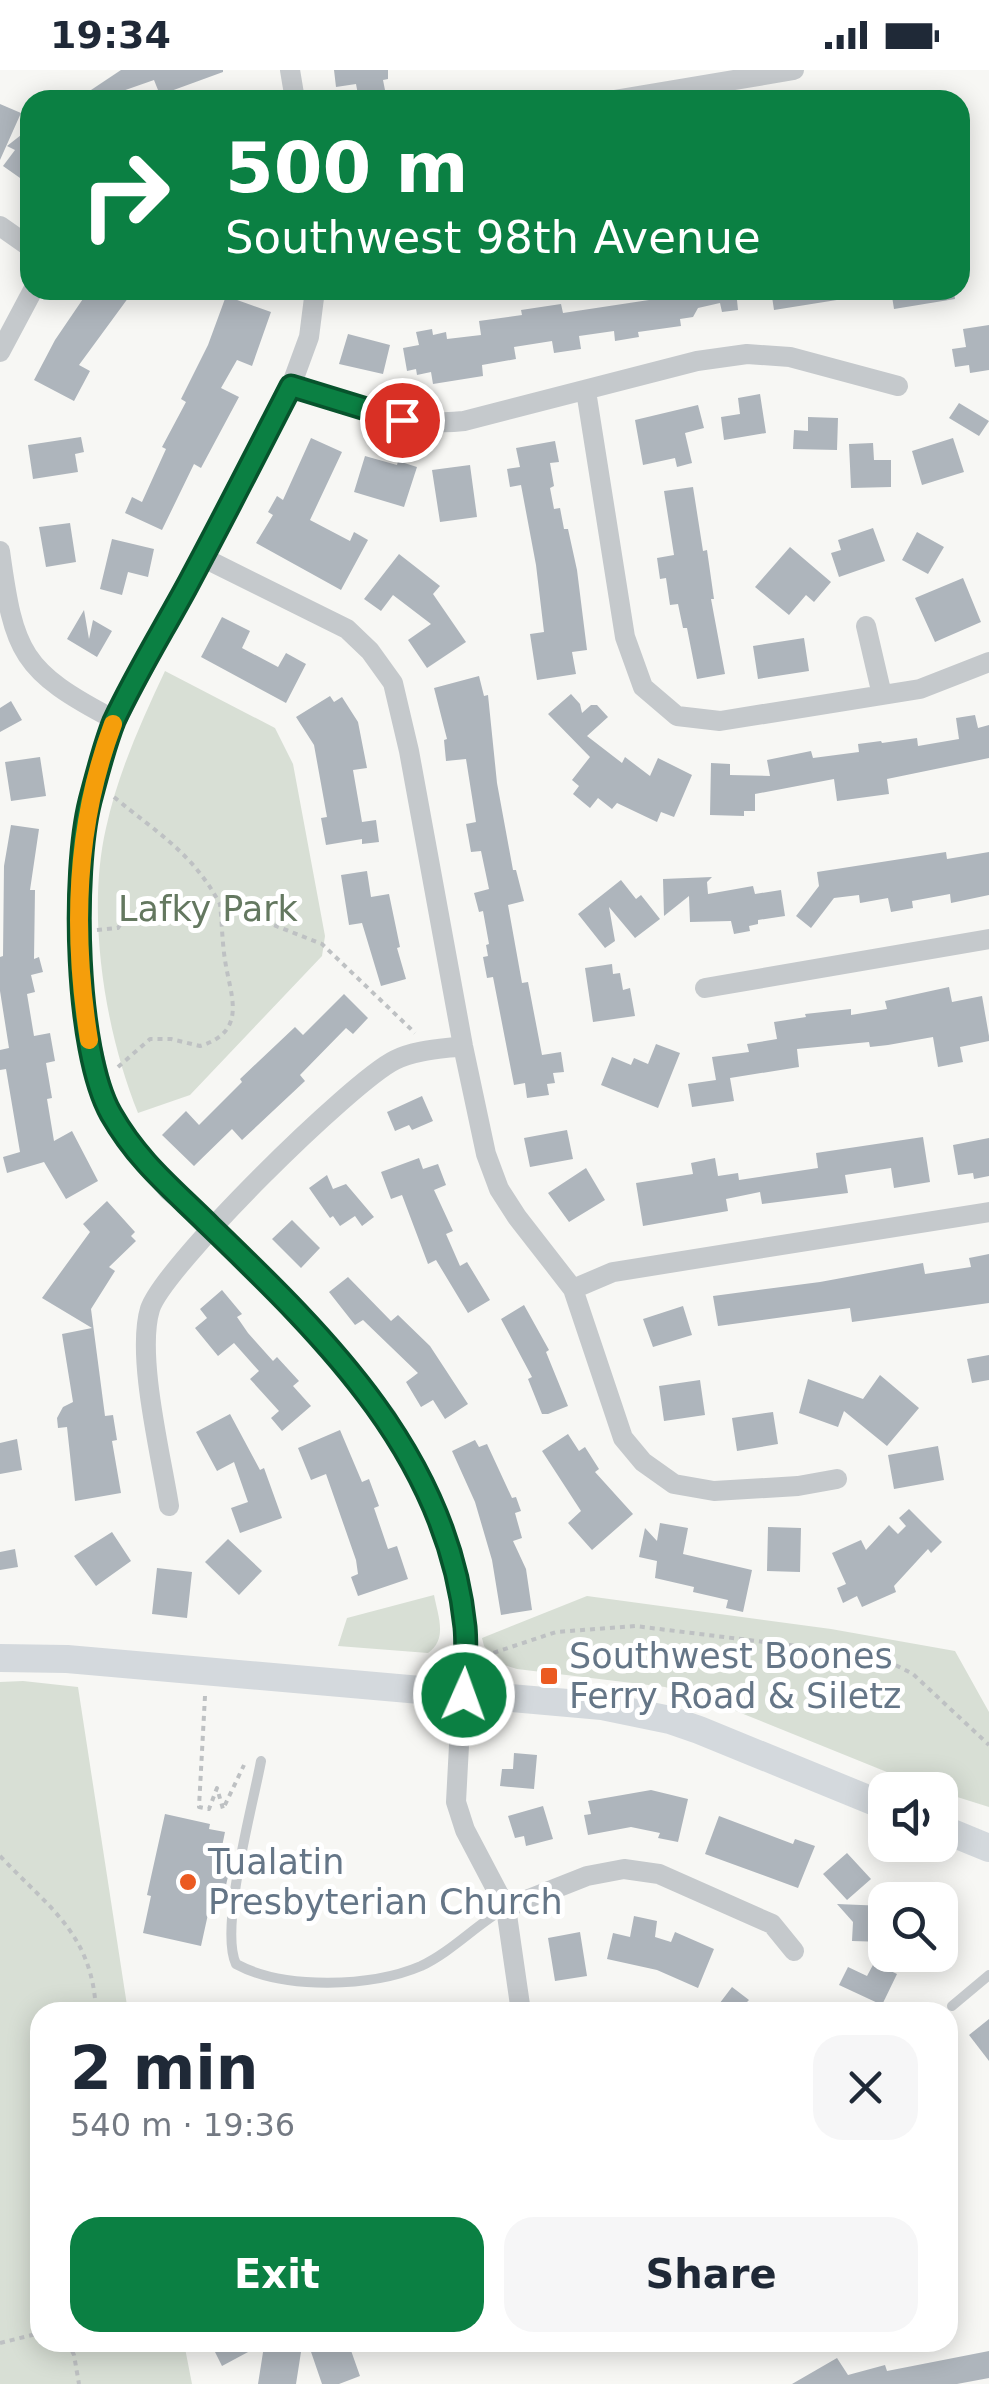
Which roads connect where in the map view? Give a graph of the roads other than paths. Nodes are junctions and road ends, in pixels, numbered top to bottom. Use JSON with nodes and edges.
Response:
{"nodes":[{"id":1,"x":794,"y":70,"type":"edge"},
{"id":2,"x":674,"y":90,"type":"edge"},
{"id":3,"x":28,"y":300,"type":"edge"},
{"id":4,"x":314,"y":300,"type":"edge"},
{"id":5,"x":0,"y":352,"type":"edge"},
{"id":6,"x":291,"y":386,"type":"junction"},
{"id":7,"x":898,"y":386,"type":"dead end"},
{"id":8,"x":586,"y":391,"type":"junction"},
{"id":9,"x":0,"y":551,"type":"edge"},
{"id":10,"x":202,"y":557,"type":"junction"},
{"id":11,"x":866,"y":626,"type":"dead end"},
{"id":12,"x":989,"y":662,"type":"edge"},
{"id":13,"x":882,"y":696,"type":"junction"},
{"id":14,"x":115,"y":720,"type":"junction"},
{"id":15,"x":989,"y":940,"type":"edge"},
{"id":16,"x":704,"y":988,"type":"dead end"},
{"id":17,"x":463,"y":1046,"type":"junction"},
{"id":18,"x":989,"y":1212,"type":"edge"},
{"id":19,"x":212,"y":1227,"type":"junction"},
{"id":20,"x":573,"y":1289,"type":"junction"},
{"id":21,"x":837,"y":1479,"type":"dead end"},
{"id":22,"x":169,"y":1506,"type":"dead end"},
{"id":23,"x":0,"y":1658,"type":"edge"},
{"id":24,"x":464,"y":1695,"type":"junction"},
{"id":25,"x":261,"y":1761,"type":"dead end"},
{"id":26,"x":868,"y":1799,"type":"edge"},
{"id":27,"x":958,"y":1835,"type":"edge"},
{"id":28,"x":989,"y":1848,"type":"edge"},
{"id":29,"x":506,"y":1908,"type":"junction"},
{"id":30,"x":794,"y":1951,"type":"dead end"},
{"id":31,"x":989,"y":1976,"type":"edge"},
{"id":32,"x":520,"y":2002,"type":"edge"},
{"id":33,"x":957,"y":2002,"type":"edge"}],
"edges":[{"from":1,"to":2,"type":"street"},
{"from":3,"to":5,"type":"street"},
{"from":4,"to":6,"type":"street"},
{"from":6,"to":8,"type":"street"},
{"from":6,"to":10,"type":"street"},
{"from":7,"to":8,"type":"street"},
{"from":8,"to":13,"type":"street"},
{"from":9,"to":14,"type":"street"},
{"from":10,"to":14,"type":"street"},
{"from":10,"to":17,"type":"street"},
{"from":11,"to":13,"type":"street"},
{"from":12,"to":13,"type":"street"},
{"from":14,"to":19,"type":"street"},
{"from":15,"to":16,"type":"street"},
{"from":17,"to":19,"type":"street"},
{"from":17,"to":20,"type":"street"},
{"from":18,"to":20,"type":"street"},
{"from":19,"to":22,"type":"street"},
{"from":19,"to":24,"type":"street"},
{"from":20,"to":21,"type":"street"},
{"from":23,"to":24,"type":"main road"},
{"from":24,"to":26,"type":"main road"},
{"from":24,"to":29,"type":"street"},
{"from":25,"to":29,"type":"lane"},
{"from":27,"to":28,"type":"main road"},
{"from":29,"to":30,"type":"street"},
{"from":29,"to":32,"type":"street"},
{"from":31,"to":33,"type":"lane"}]}
